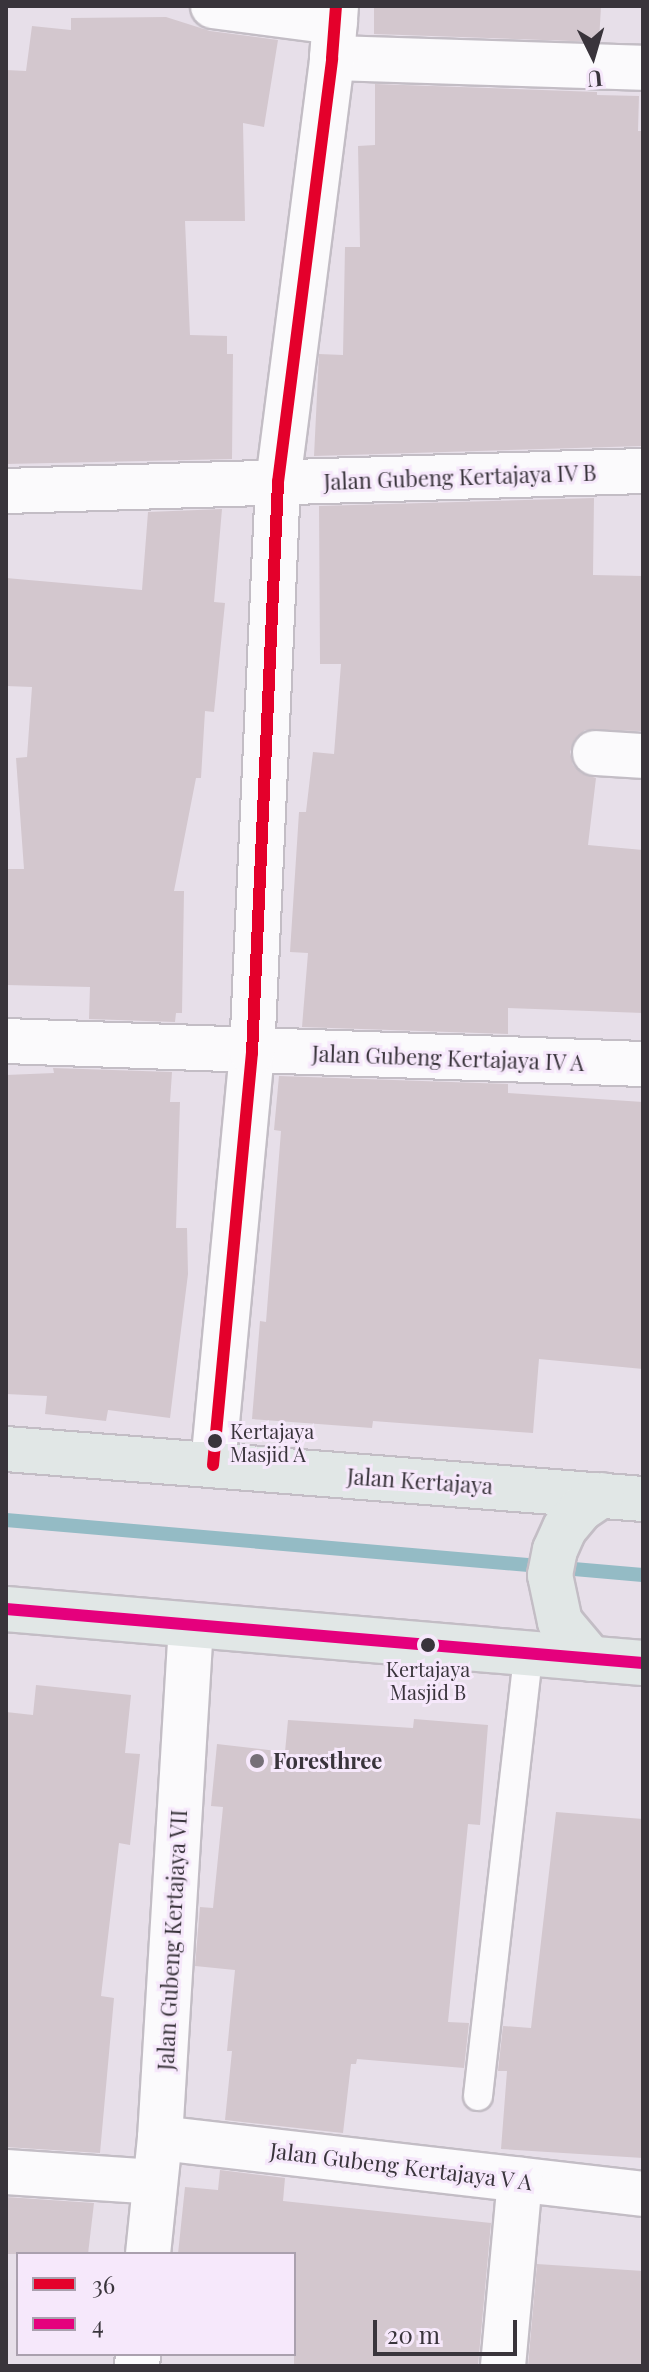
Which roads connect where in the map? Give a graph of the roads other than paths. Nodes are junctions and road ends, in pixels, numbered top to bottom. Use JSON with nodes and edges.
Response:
{"nodes":[{"id":1,"x":213,"y":6,"type":"edge"},
{"id":2,"x":334,"y":29,"type":"edge"},
{"id":3,"x":643,"y":68,"type":"edge"},
{"id":4,"x":643,"y":471,"type":"edge"},
{"id":5,"x":278,"y":482,"type":"junction"},
{"id":6,"x":6,"y":491,"type":"edge"},
{"id":7,"x":595,"y":753,"type":"dead end"},
{"id":8,"x":643,"y":756,"type":"edge"},
{"id":9,"x":6,"y":1041,"type":"edge"},
{"id":10,"x":252,"y":1053,"type":"junction"},
{"id":11,"x":643,"y":1064,"type":"edge"},
{"id":12,"x":6,"y":1449,"type":"edge"},
{"id":13,"x":213,"y":1465,"type":"junction"},
{"id":14,"x":622,"y":1497,"type":"edge"},
{"id":15,"x":6,"y":1609,"type":"edge"},
{"id":16,"x":191,"y":1625,"type":"junction"},
{"id":17,"x":528,"y":1654,"type":"junction"},
{"id":18,"x":591,"y":1659,"type":"junction"},
{"id":19,"x":643,"y":1663,"type":"edge"},
{"id":20,"x":478,"y":2096,"type":"dead end"},
{"id":21,"x":160,"y":2138,"type":"junction"},
{"id":22,"x":6,"y":2172,"type":"edge"},
{"id":23,"x":520,"y":2180,"type":"junction"},
{"id":24,"x":155,"y":2182,"type":"junction"},
{"id":25,"x":643,"y":2194,"type":"edge"},
{"id":26,"x":148,"y":2252,"type":"edge"},
{"id":27,"x":503,"y":2366,"type":"edge"}],
"edges":[{"from":1,"to":2,"type":"street"},
{"from":2,"to":3,"type":"street"},
{"from":2,"to":5,"type":"street"},
{"from":4,"to":5,"type":"street","name":"Jalan Gubeng Kertajaya IV B"},
{"from":5,"to":6,"type":"street","name":"Jalan Gubeng Kertajaya IV B"},
{"from":5,"to":10,"type":"street"},
{"from":7,"to":8,"type":"street"},
{"from":9,"to":10,"type":"street","name":"Jalan Gubeng Kertajaya IV A"},
{"from":10,"to":11,"type":"street","name":"Jalan Gubeng Kertajaya IV A"},
{"from":10,"to":13,"type":"street"},
{"from":12,"to":13,"type":"main road","name":"Jalan Kertajaya"},
{"from":13,"to":14,"type":"main road","name":"Jalan Kertajaya"},
{"from":14,"to":18,"type":"main road"},
{"from":15,"to":16,"type":"main road"},
{"from":16,"to":17,"type":"main road"},
{"from":16,"to":21,"type":"street","name":"Jalan Gubeng Kertajaya VII"},
{"from":17,"to":18,"type":"main road"},
{"from":17,"to":20,"type":"lane"},
{"from":18,"to":19,"type":"main road"},
{"from":21,"to":23,"type":"street","name":"Jalan Gubeng Kertajaya V A"},
{"from":21,"to":24,"type":"street","name":"Jalan Gubeng Kertajaya VII"},
{"from":22,"to":24,"type":"street"},
{"from":23,"to":25,"type":"street","name":"Jalan Gubeng Kertajaya V A"},
{"from":23,"to":27,"type":"street"},
{"from":24,"to":26,"type":"street","name":"Jalan Gubeng Kertajaya VII"}]}
